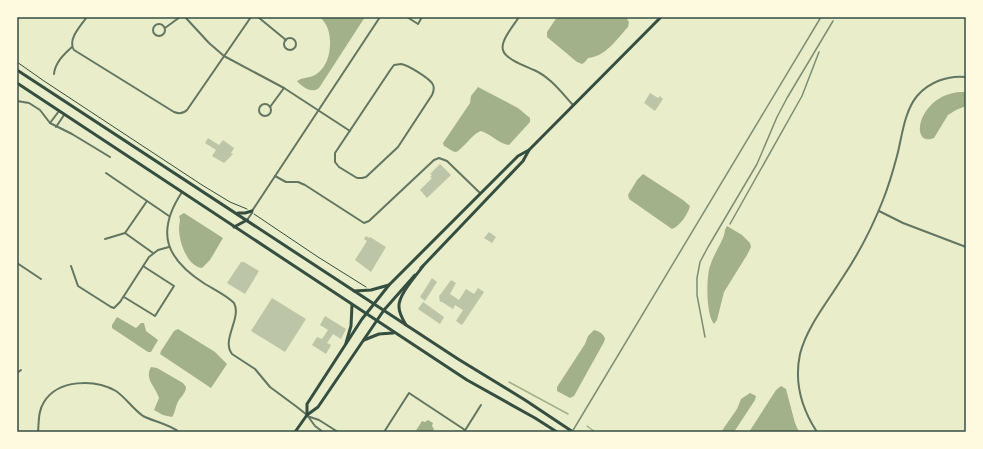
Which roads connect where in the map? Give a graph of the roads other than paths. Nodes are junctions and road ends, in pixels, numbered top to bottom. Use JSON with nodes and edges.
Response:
{"nodes":[{"id":1,"x":87,"y":17,"type":"edge"},
{"id":2,"x":180,"y":17,"type":"edge"},
{"id":3,"x":185,"y":17,"type":"edge"},
{"id":4,"x":252,"y":17,"type":"edge"},
{"id":5,"x":258,"y":17,"type":"edge"},
{"id":6,"x":380,"y":17,"type":"edge"},
{"id":7,"x":407,"y":17,"type":"edge"},
{"id":8,"x":422,"y":17,"type":"edge"},
{"id":9,"x":520,"y":17,"type":"edge"},
{"id":10,"x":661,"y":17,"type":"edge"},
{"id":11,"x":164,"y":28,"type":"junction"},
{"id":12,"x":286,"y":40,"type":"junction"},
{"id":13,"x":72,"y":47,"type":"junction"},
{"id":14,"x":224,"y":56,"type":"junction"},
{"id":15,"x":17,"y":70,"type":"edge"},
{"id":16,"x":54,"y":74,"type":"dead end"},
{"id":17,"x":966,"y":77,"type":"edge"},
{"id":18,"x":17,"y":83,"type":"edge"},
{"id":19,"x":284,"y":88,"type":"junction"},
{"id":20,"x":17,"y":101,"type":"edge"},
{"id":21,"x":573,"y":105,"type":"junction"},
{"id":22,"x":270,"y":107,"type":"junction"},
{"id":23,"x":60,"y":111,"type":"junction"},
{"id":24,"x":319,"y":111,"type":"junction"},
{"id":25,"x":65,"y":114,"type":"junction"},
{"id":26,"x":50,"y":123,"type":"junction"},
{"id":27,"x":56,"y":127,"type":"junction"},
{"id":28,"x":350,"y":131,"type":"junction"},
{"id":29,"x":529,"y":150,"type":"junction"},
{"id":30,"x":110,"y":157,"type":"dead end"},
{"id":31,"x":106,"y":173,"type":"dead end"},
{"id":32,"x":275,"y":176,"type":"junction"},
{"id":33,"x":182,"y":192,"type":"junction"},
{"id":34,"x":480,"y":193,"type":"junction"},
{"id":35,"x":147,"y":201,"type":"junction"},
{"id":36,"x":252,"y":211,"type":"junction"},
{"id":37,"x":879,"y":211,"type":"junction"},
{"id":38,"x":235,"y":212,"type":"junction"},
{"id":39,"x":169,"y":216,"type":"junction"},
{"id":40,"x":247,"y":220,"type":"junction"},
{"id":41,"x":234,"y":227,"type":"junction"},
{"id":42,"x":125,"y":233,"type":"junction"},
{"id":43,"x":105,"y":239,"type":"dead end"},
{"id":44,"x":170,"y":247,"type":"junction"},
{"id":45,"x":966,"y":247,"type":"edge"},
{"id":46,"x":153,"y":253,"type":"junction"},
{"id":47,"x":17,"y":263,"type":"edge"},
{"id":48,"x":71,"y":266,"type":"dead end"},
{"id":49,"x":143,"y":266,"type":"junction"},
{"id":50,"x":423,"y":266,"type":"junction"},
{"id":51,"x":41,"y":279,"type":"dead end"},
{"id":52,"x":389,"y":285,"type":"junction"},
{"id":53,"x":354,"y":291,"type":"junction"},
{"id":54,"x":124,"y":297,"type":"junction"},
{"id":55,"x":352,"y":304,"type":"junction"},
{"id":56,"x":373,"y":304,"type":"junction"},
{"id":57,"x":384,"y":310,"type":"junction"},
{"id":58,"x":366,"y":314,"type":"junction"},
{"id":59,"x":376,"y":321,"type":"junction"},
{"id":60,"x":406,"y":325,"type":"junction"},
{"id":61,"x":393,"y":333,"type":"junction"},
{"id":62,"x":364,"y":340,"type":"junction"},
{"id":63,"x":346,"y":343,"type":"junction"},
{"id":64,"x":21,"y":370,"type":"dead end"},
{"id":65,"x":17,"y":373,"type":"edge"},
{"id":66,"x":481,"y":405,"type":"dead end"},
{"id":67,"x":307,"y":415,"type":"junction"},
{"id":68,"x":465,"y":431,"type":"edge"},
{"id":69,"x":38,"y":432,"type":"edge"},
{"id":70,"x":180,"y":432,"type":"edge"},
{"id":71,"x":296,"y":432,"type":"edge"},
{"id":72,"x":323,"y":432,"type":"edge"},
{"id":73,"x":338,"y":432,"type":"edge"},
{"id":74,"x":384,"y":432,"type":"edge"},
{"id":75,"x":557,"y":432,"type":"edge"},
{"id":76,"x":573,"y":432,"type":"edge"},
{"id":77,"x":817,"y":432,"type":"edge"}],
"edges":[{"from":1,"to":13,"type":"street"},
{"from":2,"to":11,"type":"street"},
{"from":3,"to":14,"type":"street"},
{"from":4,"to":14,"type":"street"},
{"from":5,"to":12,"type":"street"},
{"from":6,"to":24,"type":"street"},
{"from":7,"to":8,"type":"street"},
{"from":9,"to":21,"type":"street"},
{"from":10,"to":21,"type":"main road"},
{"from":11,"to":11,"type":"street"},
{"from":12,"to":12,"type":"street"},
{"from":13,"to":14,"type":"street"},
{"from":13,"to":16,"type":"street"},
{"from":14,"to":19,"type":"street"},
{"from":15,"to":38,"type":"main road"},
{"from":17,"to":37,"type":"street"},
{"from":18,"to":23,"type":"main road"},
{"from":19,"to":22,"type":"street"},
{"from":19,"to":24,"type":"street"},
{"from":20,"to":26,"type":"street"},
{"from":21,"to":29,"type":"main road"},
{"from":22,"to":22,"type":"street"},
{"from":23,"to":25,"type":"main road"},
{"from":23,"to":26,"type":"street"},
{"from":24,"to":28,"type":"street"},
{"from":24,"to":32,"type":"street"},
{"from":25,"to":27,"type":"street"},
{"from":25,"to":33,"type":"main road"},
{"from":26,"to":27,"type":"street"},
{"from":27,"to":30,"type":"street"},
{"from":28,"to":28,"type":"street"},
{"from":29,"to":34,"type":"main road"},
{"from":29,"to":50,"type":"main road"},
{"from":31,"to":35,"type":"street"},
{"from":32,"to":34,"type":"street"},
{"from":32,"to":36,"type":"street"},
{"from":33,"to":39,"type":"street"},
{"from":33,"to":41,"type":"main road"},
{"from":34,"to":52,"type":"main road"},
{"from":35,"to":39,"type":"street"},
{"from":35,"to":42,"type":"street"},
{"from":36,"to":38,"type":"main road"},
{"from":36,"to":40,"type":"street"},
{"from":37,"to":45,"type":"street"},
{"from":37,"to":77,"type":"street"},
{"from":38,"to":40,"type":"main road"},
{"from":39,"to":44,"type":"street"},
{"from":40,"to":41,"type":"main road"},
{"from":40,"to":53,"type":"main road"},
{"from":41,"to":55,"type":"main road"},
{"from":42,"to":43,"type":"street"},
{"from":42,"to":46,"type":"street"},
{"from":44,"to":46,"type":"street"},
{"from":44,"to":67,"type":"street"},
{"from":46,"to":49,"type":"street"},
{"from":47,"to":51,"type":"street"},
{"from":48,"to":54,"type":"street"},
{"from":49,"to":54,"type":"street"},
{"from":49,"to":54,"type":"street"},
{"from":50,"to":57,"type":"main road"},
{"from":50,"to":60,"type":"main road"},
{"from":52,"to":53,"type":"main road"},
{"from":52,"to":56,"type":"main road"},
{"from":53,"to":56,"type":"main road"},
{"from":55,"to":58,"type":"main road"},
{"from":55,"to":63,"type":"main road"},
{"from":56,"to":57,"type":"main road"},
{"from":56,"to":58,"type":"main road"},
{"from":57,"to":59,"type":"main road"},
{"from":57,"to":60,"type":"main road"},
{"from":58,"to":59,"type":"main road"},
{"from":58,"to":63,"type":"main road"},
{"from":59,"to":61,"type":"main road"},
{"from":59,"to":62,"type":"main road"},
{"from":60,"to":76,"type":"main road"},
{"from":61,"to":62,"type":"main road"},
{"from":61,"to":75,"type":"main road"},
{"from":62,"to":67,"type":"main road"},
{"from":63,"to":67,"type":"main road"},
{"from":64,"to":65,"type":"street"},
{"from":66,"to":68,"type":"street"},
{"from":67,"to":71,"type":"main road"},
{"from":67,"to":72,"type":"street"},
{"from":67,"to":73,"type":"street"},
{"from":68,"to":74,"type":"street"},
{"from":69,"to":70,"type":"street"}]}
